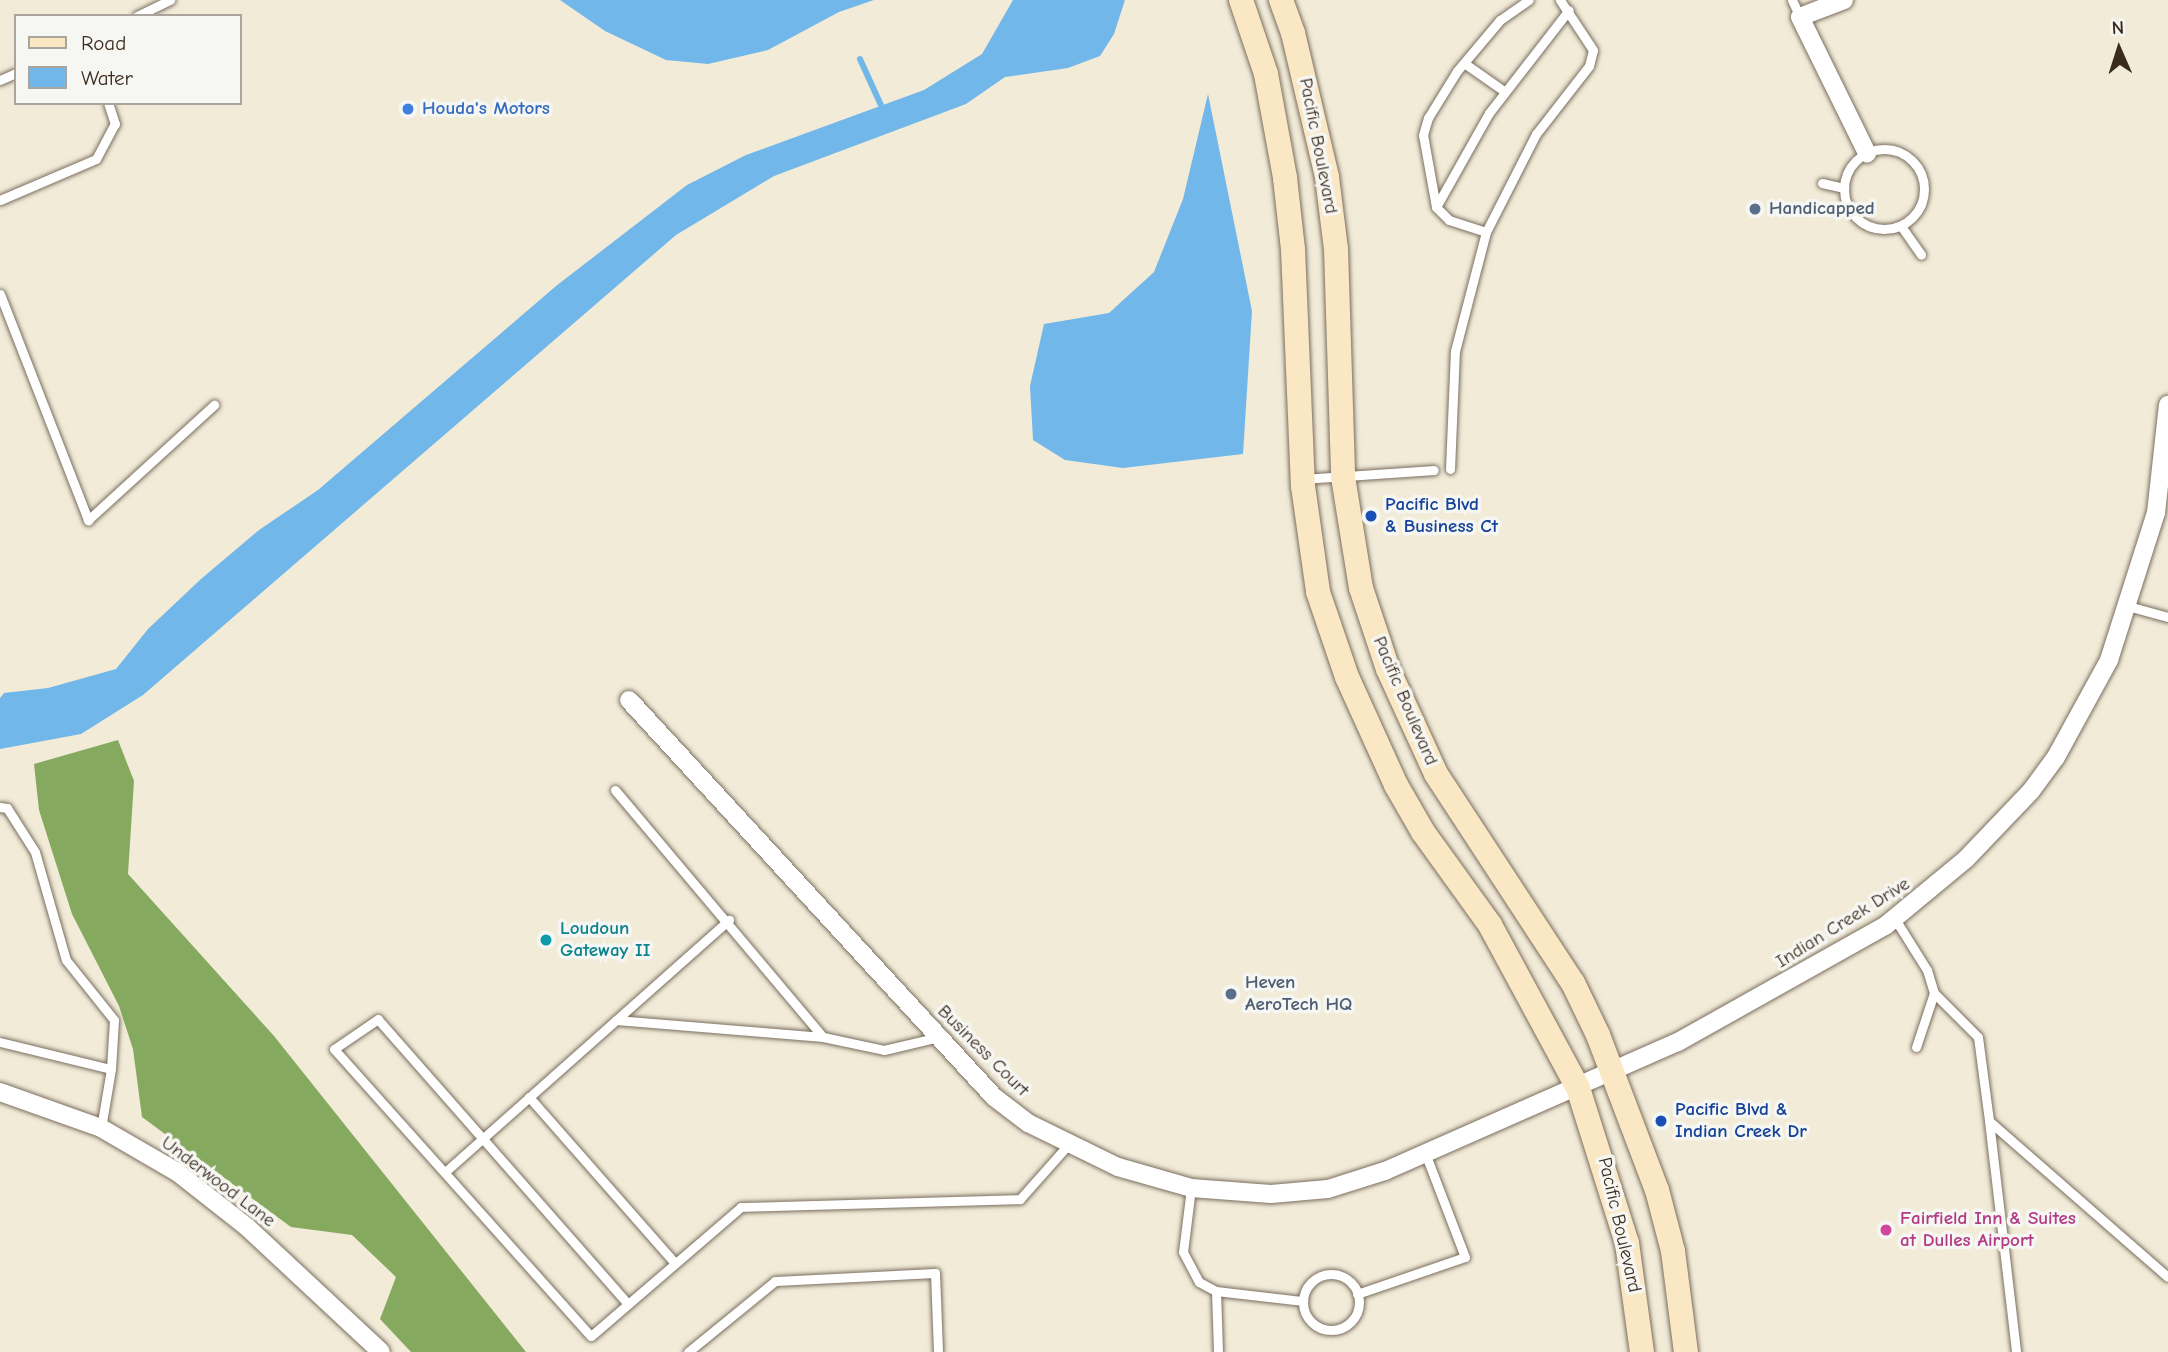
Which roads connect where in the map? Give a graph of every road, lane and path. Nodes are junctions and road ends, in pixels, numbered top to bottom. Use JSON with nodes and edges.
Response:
{"nodes":[{"id":1,"x":170,"y":0,"type":"edge"},
{"id":2,"x":1241,"y":0,"type":"edge"},
{"id":3,"x":1280,"y":0,"type":"edge"},
{"id":4,"x":1560,"y":0,"type":"edge"},
{"id":5,"x":1792,"y":0,"type":"edge"},
{"id":6,"x":1844,"y":0,"type":"edge"},
{"id":7,"x":1523,"y":1,"type":"edge"},
{"id":8,"x":1569,"y":10,"type":"junction"},
{"id":9,"x":141,"y":14,"type":"edge"},
{"id":10,"x":1800,"y":17,"type":"junction"},
{"id":11,"x":1464,"y":63,"type":"junction"},
{"id":12,"x":1504,"y":91,"type":"junction"},
{"id":13,"x":109,"y":105,"type":"edge"},
{"id":14,"x":1867,"y":153,"type":"junction"},
{"id":15,"x":1822,"y":183,"type":"dead end"},
{"id":16,"x":1844,"y":188,"type":"junction"},
{"id":17,"x":0,"y":200,"type":"edge"},
{"id":18,"x":1436,"y":207,"type":"junction"},
{"id":19,"x":1901,"y":226,"type":"junction"},
{"id":20,"x":1486,"y":232,"type":"junction"},
{"id":21,"x":1921,"y":256,"type":"dead end"},
{"id":22,"x":0,"y":294,"type":"edge"},
{"id":23,"x":214,"y":405,"type":"dead end"},
{"id":24,"x":2168,"y":405,"type":"edge"},
{"id":25,"x":2166,"y":441,"type":"edge"},
{"id":26,"x":1450,"y":469,"type":"dead end"},
{"id":27,"x":1434,"y":470,"type":"dead end"},
{"id":28,"x":1343,"y":477,"type":"junction"},
{"id":29,"x":1303,"y":479,"type":"junction"},
{"id":30,"x":2128,"y":606,"type":"junction"},
{"id":31,"x":2168,"y":617,"type":"edge"},
{"id":32,"x":629,"y":700,"type":"dead end"},
{"id":33,"x":615,"y":790,"type":"dead end"},
{"id":34,"x":0,"y":807,"type":"edge"},
{"id":35,"x":1895,"y":919,"type":"junction"},
{"id":36,"x":729,"y":920,"type":"junction"},
{"id":37,"x":1934,"y":993,"type":"junction"},
{"id":38,"x":616,"y":1020,"type":"junction"},
{"id":39,"x":823,"y":1037,"type":"junction"},
{"id":40,"x":939,"y":1037,"type":"junction"},
{"id":41,"x":0,"y":1042,"type":"edge"},
{"id":42,"x":1916,"y":1047,"type":"dead end"},
{"id":43,"x":111,"y":1069,"type":"junction"},
{"id":44,"x":1614,"y":1071,"type":"junction"},
{"id":45,"x":1578,"y":1088,"type":"junction"},
{"id":46,"x":0,"y":1092,"type":"edge"},
{"id":47,"x":529,"y":1097,"type":"junction"},
{"id":48,"x":1989,"y":1121,"type":"junction"},
{"id":49,"x":101,"y":1128,"type":"junction"},
{"id":50,"x":483,"y":1138,"type":"junction"},
{"id":51,"x":1068,"y":1145,"type":"junction"},
{"id":52,"x":1425,"y":1153,"type":"junction"},
{"id":53,"x":445,"y":1172,"type":"junction"},
{"id":54,"x":1191,"y":1188,"type":"junction"},
{"id":55,"x":675,"y":1264,"type":"junction"},
{"id":56,"x":2168,"y":1277,"type":"edge"},
{"id":57,"x":1216,"y":1291,"type":"junction"},
{"id":58,"x":1357,"y":1294,"type":"junction"},
{"id":59,"x":1303,"y":1301,"type":"junction"},
{"id":60,"x":628,"y":1304,"type":"junction"},
{"id":61,"x":381,"y":1352,"type":"edge"},
{"id":62,"x":688,"y":1352,"type":"edge"},
{"id":63,"x":937,"y":1352,"type":"edge"},
{"id":64,"x":1218,"y":1352,"type":"edge"},
{"id":65,"x":1642,"y":1352,"type":"edge"},
{"id":66,"x":1686,"y":1352,"type":"edge"},
{"id":67,"x":2016,"y":1352,"type":"edge"}],
"edges":[{"from":1,"to":9,"type":"lane"},
{"from":2,"to":29,"type":"main road","name":"Pacific Boulevard"},
{"from":3,"to":28,"type":"main road","name":"Pacific Boulevard"},
{"from":4,"to":8,"type":"lane"},
{"from":5,"to":10,"type":"lane"},
{"from":6,"to":10,"type":"street"},
{"from":7,"to":11,"type":"lane"},
{"from":8,"to":12,"type":"lane"},
{"from":8,"to":20,"type":"lane"},
{"from":10,"to":14,"type":"street"},
{"from":11,"to":12,"type":"lane"},
{"from":11,"to":18,"type":"lane"},
{"from":12,"to":18,"type":"lane"},
{"from":13,"to":17,"type":"lane"},
{"from":14,"to":16,"type":"lane"},
{"from":14,"to":19,"type":"lane"},
{"from":15,"to":16,"type":"lane"},
{"from":16,"to":19,"type":"lane"},
{"from":18,"to":20,"type":"lane"},
{"from":19,"to":21,"type":"lane"},
{"from":20,"to":26,"type":"lane"},
{"from":22,"to":23,"type":"lane"},
{"from":24,"to":25,"type":"street","name":"Indian Creek Drive"},
{"from":25,"to":30,"type":"street","name":"Indian Creek Drive"},
{"from":27,"to":28,"type":"lane"},
{"from":28,"to":29,"type":"lane"},
{"from":28,"to":44,"type":"main road","name":"Pacific Boulevard"},
{"from":29,"to":45,"type":"main road","name":"Pacific Boulevard"},
{"from":30,"to":31,"type":"lane"},
{"from":30,"to":35,"type":"street","name":"Indian Creek Drive"},
{"from":32,"to":40,"type":"street","name":"Business Court"},
{"from":33,"to":36,"type":"lane"},
{"from":34,"to":43,"type":"lane"},
{"from":35,"to":37,"type":"lane"},
{"from":35,"to":44,"type":"street","name":"Indian Creek Drive"},
{"from":36,"to":38,"type":"lane"},
{"from":36,"to":39,"type":"lane"},
{"from":37,"to":42,"type":"lane"},
{"from":37,"to":48,"type":"lane"},
{"from":38,"to":39,"type":"lane"},
{"from":38,"to":47,"type":"lane"},
{"from":39,"to":40,"type":"lane"},
{"from":40,"to":51,"type":"street","name":"Business Court"},
{"from":41,"to":43,"type":"lane"},
{"from":43,"to":49,"type":"lane"},
{"from":44,"to":45,"type":"street","name":"Indian Creek Drive"},
{"from":44,"to":66,"type":"main road","name":"Pacific Boulevard"},
{"from":45,"to":52,"type":"street","name":"Business Court"},
{"from":45,"to":65,"type":"main road","name":"Pacific Boulevard"},
{"from":46,"to":49,"type":"street","name":"Underwood Lane"},
{"from":47,"to":50,"type":"lane"},
{"from":47,"to":55,"type":"lane"},
{"from":48,"to":56,"type":"lane"},
{"from":48,"to":67,"type":"lane"},
{"from":49,"to":61,"type":"street","name":"Underwood Lane"},
{"from":50,"to":53,"type":"lane"},
{"from":50,"to":53,"type":"lane"},
{"from":50,"to":60,"type":"lane"},
{"from":51,"to":54,"type":"street","name":"Business Court"},
{"from":51,"to":55,"type":"lane"},
{"from":52,"to":54,"type":"street","name":"Business Court"},
{"from":52,"to":58,"type":"lane"},
{"from":53,"to":60,"type":"lane"},
{"from":54,"to":57,"type":"lane"},
{"from":55,"to":60,"type":"lane"},
{"from":57,"to":59,"type":"lane"},
{"from":57,"to":64,"type":"lane"},
{"from":58,"to":59,"type":"lane"},
{"from":58,"to":59,"type":"lane"},
{"from":62,"to":63,"type":"lane"}]}
